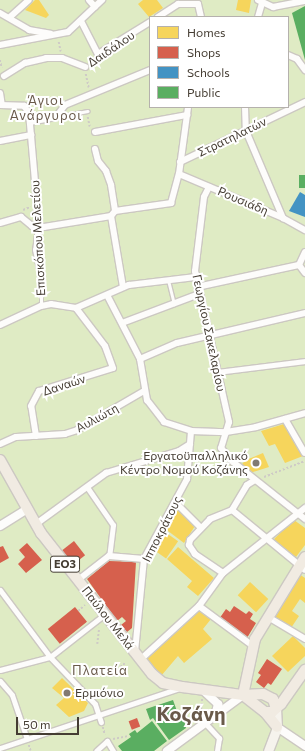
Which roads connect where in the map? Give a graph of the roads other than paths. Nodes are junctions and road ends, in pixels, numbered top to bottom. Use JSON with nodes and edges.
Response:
{"nodes":[{"id":1,"x":29,"y":0,"type":"edge"},
{"id":2,"x":89,"y":0,"type":"edge"},
{"id":3,"x":102,"y":0,"type":"edge"},
{"id":4,"x":260,"y":1,"type":"edge"},
{"id":5,"x":305,"y":1,"type":"edge"},
{"id":6,"x":198,"y":2,"type":"edge"},
{"id":7,"x":280,"y":3,"type":"edge"},
{"id":8,"x":95,"y":7,"type":"junction"},
{"id":9,"x":0,"y":13,"type":"edge"},
{"id":10,"x":160,"y":16,"type":"edge"},
{"id":11,"x":201,"y":16,"type":"edge"},
{"id":12,"x":258,"y":16,"type":"edge"},
{"id":13,"x":10,"y":18,"type":"junction"},
{"id":14,"x":81,"y":21,"type":"junction"},
{"id":15,"x":149,"y":23,"type":"edge"},
{"id":16,"x":58,"y":35,"type":"junction"},
{"id":17,"x":0,"y":45,"type":"edge"},
{"id":18,"x":289,"y":55,"type":"edge"},
{"id":19,"x":85,"y":67,"type":"road end"},
{"id":20,"x":149,"y":70,"type":"edge"},
{"id":21,"x":305,"y":70,"type":"edge"},
{"id":22,"x":4,"y":76,"type":"dead end"},
{"id":23,"x":0,"y":93,"type":"edge"},
{"id":24,"x":305,"y":102,"type":"edge"},
{"id":25,"x":1,"y":105,"type":"edge"},
{"id":26,"x":188,"y":108,"type":"edge"},
{"id":27,"x":245,"y":108,"type":"edge"},
{"id":28,"x":87,"y":111,"type":"dead end"},
{"id":29,"x":187,"y":115,"type":"junction"},
{"id":30,"x":56,"y":117,"type":"junction"},
{"id":31,"x":30,"y":122,"type":"junction"},
{"id":32,"x":246,"y":131,"type":"junction"},
{"id":33,"x":95,"y":132,"type":"dead end"},
{"id":34,"x":31,"y":135,"type":"junction"},
{"id":35,"x":0,"y":140,"type":"edge"},
{"id":36,"x":95,"y":149,"type":"dead end"},
{"id":37,"x":180,"y":162,"type":"junction"},
{"id":38,"x":179,"y":174,"type":"junction"},
{"id":39,"x":209,"y":187,"type":"junction"},
{"id":40,"x":113,"y":214,"type":"junction"},
{"id":41,"x":283,"y":218,"type":"junction"},
{"id":42,"x":0,"y":223,"type":"edge"},
{"id":43,"x":39,"y":226,"type":"junction"},
{"id":44,"x":305,"y":230,"type":"edge"},
{"id":45,"x":305,"y":252,"type":"edge"},
{"id":46,"x":299,"y":265,"type":"junction"},
{"id":47,"x":305,"y":273,"type":"edge"},
{"id":48,"x":41,"y":274,"type":"joint"},
{"id":49,"x":196,"y":277,"type":"junction"},
{"id":50,"x":168,"y":279,"type":"junction"},
{"id":51,"x":123,"y":287,"type":"junction"},
{"id":52,"x":197,"y":287,"type":"junction"},
{"id":53,"x":199,"y":294,"type":"junction"},
{"id":54,"x":107,"y":295,"type":"junction"},
{"id":55,"x":174,"y":304,"type":"junction"},
{"id":56,"x":41,"y":306,"type":"junction"},
{"id":57,"x":76,"y":308,"type":"junction"},
{"id":58,"x":305,"y":313,"type":"edge"},
{"id":59,"x":122,"y":323,"type":"junction"},
{"id":60,"x":0,"y":325,"type":"edge"},
{"id":61,"x":208,"y":335,"type":"junction"},
{"id":62,"x":140,"y":359,"type":"junction"},
{"id":63,"x":305,"y":361,"type":"edge"},
{"id":64,"x":217,"y":372,"type":"junction"},
{"id":65,"x":144,"y":391,"type":"junction"},
{"id":66,"x":305,"y":413,"type":"edge"},
{"id":67,"x":285,"y":419,"type":"junction"},
{"id":68,"x":191,"y":431,"type":"junction"},
{"id":69,"x":226,"y":432,"type":"junction"},
{"id":70,"x":36,"y":436,"type":"junction"},
{"id":71,"x":0,"y":444,"type":"edge"},
{"id":72,"x":190,"y":444,"type":"junction"},
{"id":73,"x":305,"y":453,"type":"edge"},
{"id":74,"x":0,"y":462,"type":"edge"},
{"id":75,"x":256,"y":480,"type":"junction"},
{"id":76,"x":87,"y":487,"type":"junction"},
{"id":77,"x":175,"y":502,"type":"junction"},
{"id":78,"x":305,"y":508,"type":"edge"},
{"id":79,"x":27,"y":509,"type":"junction"},
{"id":80,"x":232,"y":510,"type":"junction"},
{"id":81,"x":298,"y":514,"type":"junction"},
{"id":82,"x":305,"y":520,"type":"edge"},
{"id":83,"x":36,"y":524,"type":"junction"},
{"id":84,"x":0,"y":526,"type":"edge"},
{"id":85,"x":200,"y":527,"type":"junction"},
{"id":86,"x":267,"y":538,"type":"junction"},
{"id":87,"x":109,"y":556,"type":"junction"},
{"id":88,"x":144,"y":559,"type":"junction"},
{"id":89,"x":303,"y":564,"type":"edge"},
{"id":90,"x":223,"y":573,"type":"junction"},
{"id":91,"x":78,"y":580,"type":"junction"},
{"id":92,"x":0,"y":590,"type":"edge"},
{"id":93,"x":199,"y":606,"type":"junction"},
{"id":94,"x":105,"y":614,"type":"junction"},
{"id":95,"x":268,"y":617,"type":"junction"},
{"id":96,"x":305,"y":640,"type":"edge"},
{"id":97,"x":253,"y":646,"type":"junction"},
{"id":98,"x":138,"y":656,"type":"junction"},
{"id":99,"x":50,"y":657,"type":"junction"},
{"id":100,"x":0,"y":670,"type":"edge"},
{"id":101,"x":303,"y":676,"type":"edge"},
{"id":102,"x":0,"y":681,"type":"edge"},
{"id":103,"x":182,"y":687,"type":"junction"},
{"id":104,"x":203,"y":690,"type":"junction"},
{"id":105,"x":244,"y":695,"type":"junction"},
{"id":106,"x":276,"y":709,"type":"junction"},
{"id":107,"x":265,"y":712,"type":"junction"},
{"id":108,"x":99,"y":715,"type":"junction"},
{"id":109,"x":215,"y":716,"type":"junction"},
{"id":110,"x":101,"y":722,"type":"road end"},
{"id":111,"x":205,"y":723,"type":"junction"},
{"id":112,"x":276,"y":727,"type":"junction"},
{"id":113,"x":27,"y":739,"type":"junction"},
{"id":114,"x":0,"y":748,"type":"edge"},
{"id":115,"x":303,"y":748,"type":"edge"},
{"id":116,"x":96,"y":751,"type":"edge"},
{"id":117,"x":113,"y":751,"type":"edge"},
{"id":118,"x":167,"y":751,"type":"edge"},
{"id":119,"x":217,"y":751,"type":"edge"},
{"id":120,"x":268,"y":751,"type":"edge"}],
"edges":[{"from":1,"to":13,"type":"street"},
{"from":2,"to":8,"type":"street"},
{"from":3,"to":8,"type":"street"},
{"from":4,"to":7,"type":"street"},
{"from":4,"to":12,"type":"street"},
{"from":5,"to":7,"type":"street"},
{"from":6,"to":10,"type":"street"},
{"from":6,"to":11,"type":"street"},
{"from":8,"to":14,"type":"street"},
{"from":9,"to":13,"type":"street"},
{"from":13,"to":16,"type":"street"},
{"from":14,"to":15,"type":"street","name":"Δαιδάλου"},
{"from":14,"to":16,"type":"street"},
{"from":16,"to":17,"type":"street"},
{"from":18,"to":21,"type":"street"},
{"from":19,"to":22,"type":"street","name":"Δαιδάλου"},
{"from":20,"to":30,"type":"street"},
{"from":23,"to":25,"type":"street"},
{"from":24,"to":32,"type":"street","name":"Στρατηλατών"},
{"from":25,"to":31,"type":"street"},
{"from":26,"to":29,"type":"street"},
{"from":27,"to":32,"type":"street"},
{"from":28,"to":30,"type":"lane"},
{"from":29,"to":33,"type":"street"},
{"from":29,"to":37,"type":"street"},
{"from":30,"to":31,"type":"street"},
{"from":31,"to":34,"type":"street","name":"Επισκόπου Μελετίου"},
{"from":32,"to":37,"type":"street","name":"Στρατηλατών"},
{"from":32,"to":41,"type":"street"},
{"from":34,"to":35,"type":"street"},
{"from":34,"to":43,"type":"street","name":"Επισκόπου Μελετίου"},
{"from":36,"to":40,"type":"street"},
{"from":37,"to":38,"type":"street"},
{"from":38,"to":39,"type":"street","name":"Ρουσιάδη"},
{"from":38,"to":40,"type":"street"},
{"from":39,"to":41,"type":"street","name":"Ρουσιάδη"},
{"from":39,"to":49,"type":"street","name":"Γεωργίου Σακελαρίου"},
{"from":40,"to":43,"type":"street"},
{"from":40,"to":51,"type":"street"},
{"from":41,"to":44,"type":"street","name":"Ρουσιάδη"},
{"from":42,"to":43,"type":"street"},
{"from":43,"to":48,"type":"street","name":"Επισκόπου Μελετίου"},
{"from":45,"to":46,"type":"street"},
{"from":46,"to":47,"type":"street"},
{"from":46,"to":52,"type":"street"},
{"from":48,"to":56,"type":"lane","name":"Επισκόπου Μελετίου"},
{"from":49,"to":50,"type":"street"},
{"from":49,"to":52,"type":"street","name":"Γεωργίου Σακελαρίου"},
{"from":50,"to":51,"type":"street"},
{"from":50,"to":55,"type":"lane"},
{"from":51,"to":54,"type":"street"},
{"from":52,"to":53,"type":"street","name":"Γεωργίου Σακελαρίου"},
{"from":53,"to":55,"type":"street"},
{"from":53,"to":61,"type":"street","name":"Γεωργίου Σακελαρίου"},
{"from":54,"to":57,"type":"street"},
{"from":54,"to":59,"type":"street"},
{"from":55,"to":59,"type":"street"},
{"from":56,"to":57,"type":"street"},
{"from":56,"to":60,"type":"street"},
{"from":57,"to":70,"type":"street","name":"Δαναών"},
{"from":58,"to":61,"type":"street"},
{"from":59,"to":62,"type":"street"},
{"from":61,"to":62,"type":"street"},
{"from":61,"to":64,"type":"street","name":"Γεωργίου Σακελαρίου"},
{"from":62,"to":65,"type":"street"},
{"from":63,"to":64,"type":"street"},
{"from":64,"to":69,"type":"street","name":"Γεωργίου Σακελαρίου"},
{"from":65,"to":68,"type":"street"},
{"from":65,"to":70,"type":"street","name":"Αυλιώτη"},
{"from":66,"to":67,"type":"street"},
{"from":67,"to":69,"type":"street"},
{"from":67,"to":73,"type":"street"},
{"from":68,"to":69,"type":"street"},
{"from":68,"to":72,"type":"street","name":"Ιπποκράτους"},
{"from":69,"to":75,"type":"street","name":"Γεωργίου Σακελαρίου"},
{"from":70,"to":71,"type":"street","name":"Αυλιώτη"},
{"from":72,"to":76,"type":"street"},
{"from":72,"to":77,"type":"street","name":"Ιπποκράτους"},
{"from":74,"to":79,"type":"main road","name":"Παύλου Μελά","number":"ΕΟ3"},
{"from":75,"to":80,"type":"street"},
{"from":75,"to":81,"type":"street"},
{"from":76,"to":83,"type":"street"},
{"from":76,"to":87,"type":"street"},
{"from":77,"to":85,"type":"street"},
{"from":77,"to":88,"type":"street","name":"Ιπποκράτους"},
{"from":78,"to":81,"type":"street"},
{"from":79,"to":83,"type":"main road","name":"Παύλου Μελά","number":"ΕΟ3"},
{"from":79,"to":84,"type":"street"},
{"from":80,"to":85,"type":"street"},
{"from":80,"to":86,"type":"street"},
{"from":81,"to":82,"type":"street"},
{"from":81,"to":86,"type":"street"},
{"from":83,"to":91,"type":"main road","name":"Παύλου Μελά","number":"ΕΟ3"},
{"from":85,"to":90,"type":"street"},
{"from":86,"to":89,"type":"street"},
{"from":86,"to":90,"type":"street"},
{"from":87,"to":88,"type":"street"},
{"from":87,"to":91,"type":"street"},
{"from":88,"to":98,"type":"street","name":"Ιπποκράτους"},
{"from":89,"to":95,"type":"main road"},
{"from":90,"to":93,"type":"street"},
{"from":91,"to":94,"type":"main road","name":"Παύλου Μελά","number":"ΕΟ3"},
{"from":92,"to":99,"type":"street"},
{"from":93,"to":97,"type":"street"},
{"from":93,"to":98,"type":"street"},
{"from":94,"to":98,"type":"main road","name":"Παύλου Μελά","number":"ΕΟ3"},
{"from":94,"to":99,"type":"street"},
{"from":95,"to":96,"type":"street"},
{"from":95,"to":97,"type":"main road"},
{"from":97,"to":105,"type":"main road"},
{"from":98,"to":103,"type":"main road","name":"Παύλου Μελά","number":"ΕΟ3"},
{"from":99,"to":100,"type":"street"},
{"from":99,"to":108,"type":"street"},
{"from":101,"to":106,"type":"main road"},
{"from":102,"to":113,"type":"street"},
{"from":103,"to":104,"type":"main road","name":"Παύλου Μελά","number":"ΕΟ3"},
{"from":103,"to":108,"type":"street"},
{"from":104,"to":105,"type":"main road","name":"Παύλου Μελά","number":"ΕΟ3"},
{"from":104,"to":109,"type":"street"},
{"from":105,"to":106,"type":"main road","number":"ΕΟ3"},
{"from":105,"to":107,"type":"main road"},
{"from":105,"to":109,"type":"street"},
{"from":106,"to":107,"type":"main road"},
{"from":106,"to":112,"type":"main road"},
{"from":107,"to":112,"type":"main road"},
{"from":108,"to":110,"type":"street"},
{"from":108,"to":113,"type":"street"},
{"from":109,"to":111,"type":"street"},
{"from":111,"to":118,"type":"street"},
{"from":111,"to":119,"type":"street"},
{"from":112,"to":115,"type":"street"},
{"from":112,"to":120,"type":"main road"},
{"from":113,"to":114,"type":"street"},
{"from":116,"to":117,"type":"street"}]}
